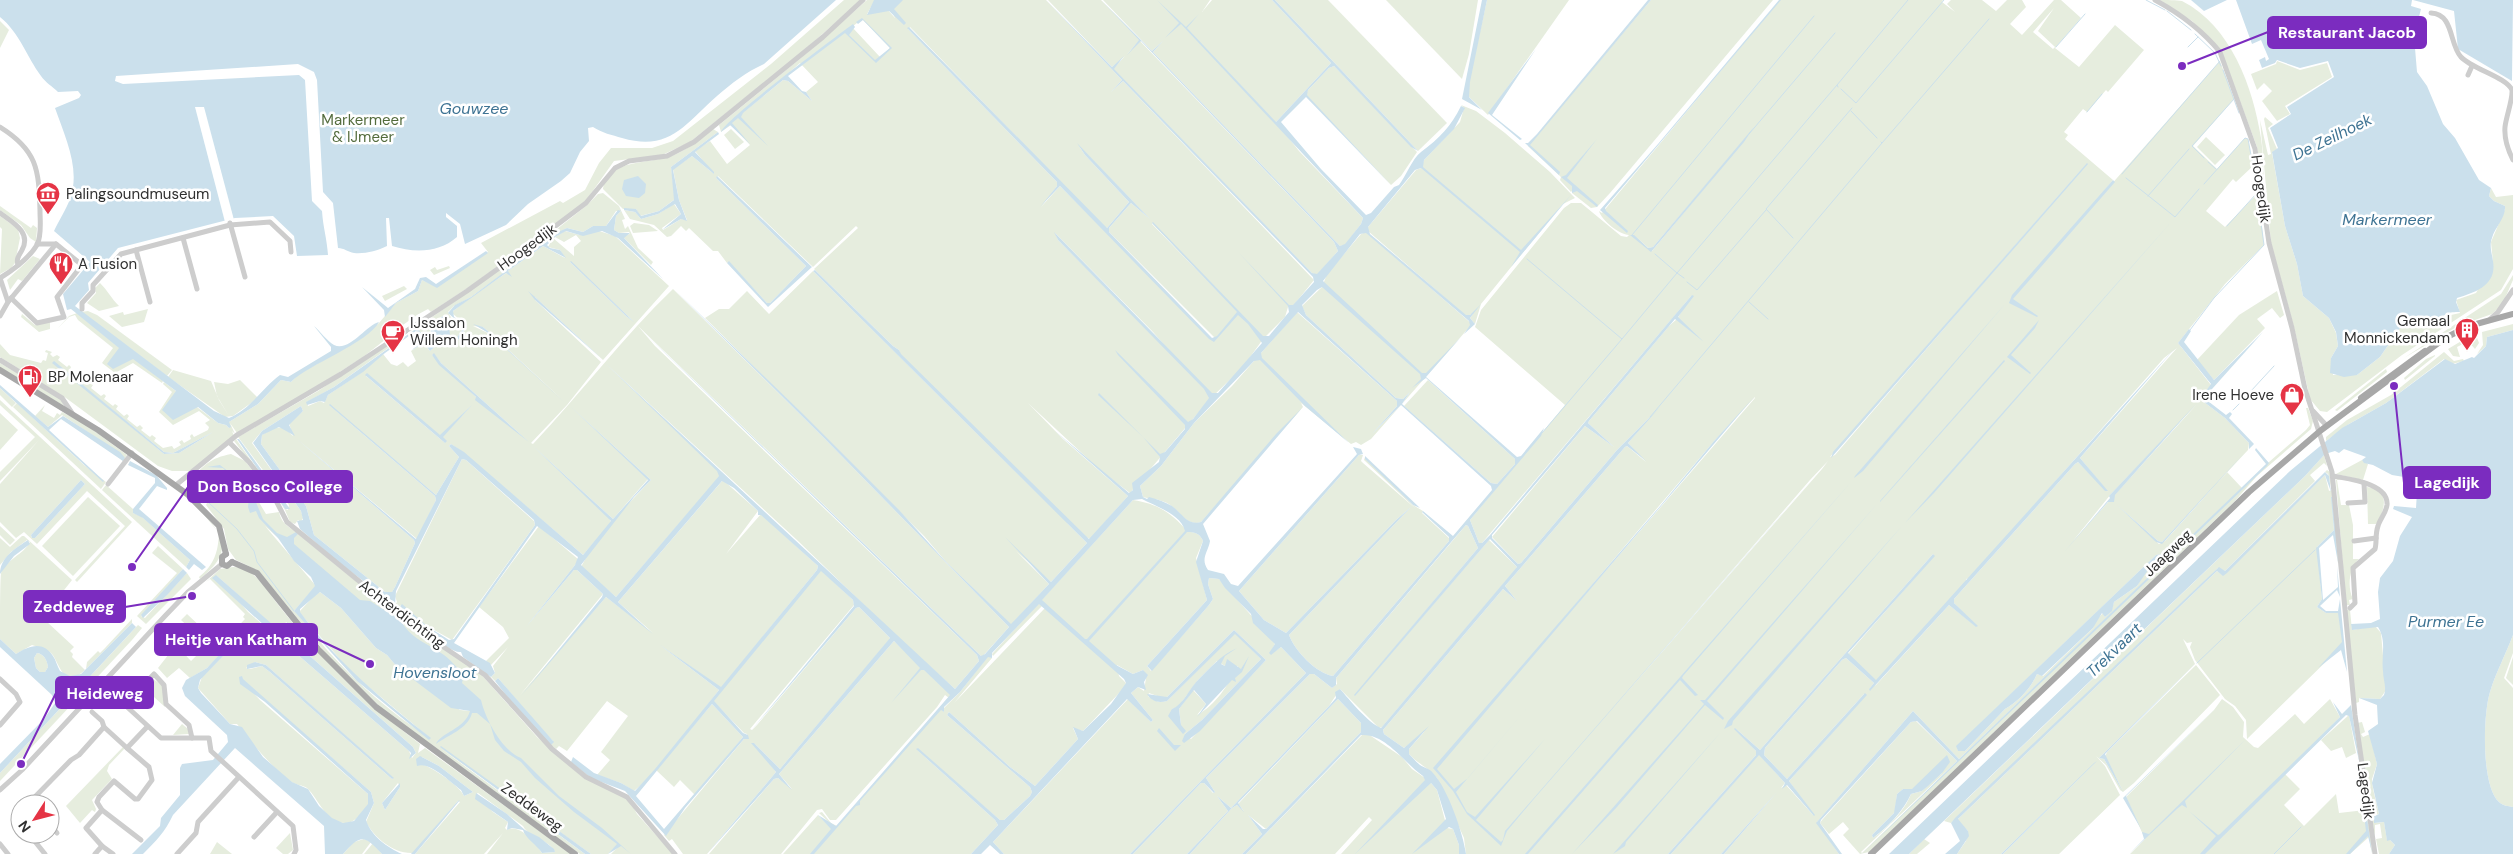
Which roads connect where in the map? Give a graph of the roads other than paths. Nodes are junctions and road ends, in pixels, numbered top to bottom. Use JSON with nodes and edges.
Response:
{"nodes":[{"id":1,"x":863,"y":0,"type":"edge"},
{"id":2,"x":2155,"y":0,"type":"edge"},
{"id":3,"x":2431,"y":13,"type":"dead end"},
{"id":4,"x":2472,"y":66,"type":"junction"},
{"id":5,"x":2468,"y":75,"type":"dead end"},
{"id":6,"x":2512,"y":89,"type":"edge"},
{"id":7,"x":0,"y":127,"type":"edge"},
{"id":8,"x":2513,"y":160,"type":"edge"},
{"id":9,"x":0,"y":213,"type":"edge"},
{"id":10,"x":230,"y":224,"type":"junction"},
{"id":11,"x":183,"y":238,"type":"junction"},
{"id":12,"x":56,"y":244,"type":"junction"},
{"id":13,"x":36,"y":246,"type":"junction"},
{"id":14,"x":136,"y":250,"type":"junction"},
{"id":15,"x":291,"y":252,"type":"dead end"},
{"id":16,"x":18,"y":265,"type":"junction"},
{"id":17,"x":245,"y":277,"type":"dead end"},
{"id":18,"x":0,"y":278,"type":"edge"},
{"id":19,"x":197,"y":290,"type":"dead end"},
{"id":20,"x":2512,"y":292,"type":"edge"},
{"id":21,"x":2508,"y":299,"type":"junction"},
{"id":22,"x":10,"y":300,"type":"junction"},
{"id":23,"x":150,"y":302,"type":"dead end"},
{"id":24,"x":2513,"y":303,"type":"edge"},
{"id":25,"x":82,"y":309,"type":"dead end"},
{"id":26,"x":2510,"y":315,"type":"edge"},
{"id":27,"x":0,"y":316,"type":"edge"},
{"id":28,"x":2489,"y":320,"type":"junction"},
{"id":29,"x":0,"y":360,"type":"edge"},
{"id":30,"x":0,"y":370,"type":"edge"},
{"id":31,"x":2312,"y":411,"type":"junction"},
{"id":32,"x":72,"y":413,"type":"junction"},
{"id":33,"x":2326,"y":426,"type":"junction"},
{"id":34,"x":2320,"y":431,"type":"junction"},
{"id":35,"x":228,"y":442,"type":"junction"},
{"id":36,"x":132,"y":453,"type":"junction"},
{"id":37,"x":2333,"y":476,"type":"junction"},
{"id":38,"x":2364,"y":483,"type":"junction"},
{"id":39,"x":108,"y":484,"type":"dead end"},
{"id":40,"x":176,"y":485,"type":"junction"},
{"id":41,"x":2348,"y":503,"type":"dead end"},
{"id":42,"x":2376,"y":538,"type":"junction"},
{"id":43,"x":2354,"y":541,"type":"dead end"},
{"id":44,"x":226,"y":554,"type":"junction"},
{"id":45,"x":232,"y":562,"type":"junction"},
{"id":46,"x":222,"y":564,"type":"junction"},
{"id":47,"x":2350,"y":608,"type":"dead end"},
{"id":48,"x":0,"y":679,"type":"edge"},
{"id":49,"x":102,"y":684,"type":"junction"},
{"id":50,"x":125,"y":706,"type":"junction"},
{"id":51,"x":92,"y":712,"type":"dead end"},
{"id":52,"x":0,"y":724,"type":"edge"},
{"id":53,"x":104,"y":727,"type":"junction"},
{"id":54,"x":148,"y":727,"type":"junction"},
{"id":55,"x":192,"y":738,"type":"junction"},
{"id":56,"x":127,"y":748,"type":"junction"},
{"id":57,"x":239,"y":777,"type":"junction"},
{"id":58,"x":0,"y":790,"type":"edge"},
{"id":59,"x":40,"y":794,"type":"edge"},
{"id":60,"x":102,"y":810,"type":"junction"},
{"id":61,"x":277,"y":812,"type":"junction"},
{"id":62,"x":254,"y":837,"type":"dead end"},
{"id":63,"x":141,"y":840,"type":"dead end"},
{"id":64,"x":0,"y":844,"type":"edge"},
{"id":65,"x":37,"y":844,"type":"edge"},
{"id":66,"x":102,"y":846,"type":"junction"},
{"id":67,"x":8,"y":854,"type":"edge"},
{"id":68,"x":45,"y":854,"type":"edge"},
{"id":69,"x":95,"y":854,"type":"edge"},
{"id":70,"x":113,"y":854,"type":"edge"},
{"id":71,"x":177,"y":854,"type":"edge"},
{"id":72,"x":294,"y":854,"type":"edge"},
{"id":73,"x":575,"y":854,"type":"edge"},
{"id":74,"x":675,"y":854,"type":"edge"},
{"id":75,"x":1871,"y":854,"type":"edge"},
{"id":76,"x":2376,"y":854,"type":"edge"}],
"edges":[{"from":1,"to":35,"type":"street","name":"Hoogedijk"},
{"from":2,"to":31,"type":"street","name":"Hoogedijk"},
{"from":3,"to":4,"type":"street"},
{"from":4,"to":5,"type":"street"},
{"from":4,"to":6,"type":"street"},
{"from":6,"to":8,"type":"street"},
{"from":7,"to":13,"type":"street"},
{"from":9,"to":16,"type":"street"},
{"from":10,"to":11,"type":"street"},
{"from":10,"to":15,"type":"street"},
{"from":10,"to":17,"type":"street"},
{"from":11,"to":14,"type":"street"},
{"from":11,"to":19,"type":"street"},
{"from":12,"to":13,"type":"street"},
{"from":12,"to":22,"type":"street"},
{"from":12,"to":22,"type":"street"},
{"from":13,"to":16,"type":"street"},
{"from":14,"to":23,"type":"street"},
{"from":14,"to":25,"type":"street"},
{"from":16,"to":18,"type":"street"},
{"from":18,"to":22,"type":"street"},
{"from":20,"to":21,"type":"street"},
{"from":20,"to":24,"type":"street"},
{"from":21,"to":26,"type":"street"},
{"from":21,"to":28,"type":"street"},
{"from":22,"to":27,"type":"street"},
{"from":26,"to":28,"type":"main road","name":"Jaagweg"},
{"from":28,"to":33,"type":"main road","name":"Jaagweg"},
{"from":29,"to":32,"type":"street"},
{"from":30,"to":32,"type":"main road"},
{"from":31,"to":33,"type":"street","name":"Hoogedijk"},
{"from":31,"to":34,"type":"street","name":"Hoogedijk"},
{"from":32,"to":36,"type":"main road"},
{"from":33,"to":34,"type":"main road","name":"Jaagweg"},
{"from":34,"to":37,"type":"street","name":"Lagedijk"},
{"from":34,"to":75,"type":"main road","name":"Jaagweg"},
{"from":35,"to":40,"type":"street","name":"Hoogedijk"},
{"from":35,"to":74,"type":"street","name":"Achterdichting"},
{"from":36,"to":39,"type":"street"},
{"from":36,"to":40,"type":"main road"},
{"from":37,"to":38,"type":"street"},
{"from":37,"to":76,"type":"street","name":"Lagedijk"},
{"from":38,"to":41,"type":"street"},
{"from":38,"to":42,"type":"street"},
{"from":40,"to":44,"type":"main road"},
{"from":42,"to":43,"type":"street"},
{"from":42,"to":47,"type":"street"},
{"from":44,"to":45,"type":"main road"},
{"from":44,"to":46,"type":"main road"},
{"from":45,"to":46,"type":"main road"},
{"from":45,"to":73,"type":"main road","name":"Zeddeweg"},
{"from":46,"to":49,"type":"street"},
{"from":48,"to":52,"type":"street"},
{"from":49,"to":50,"type":"street"},
{"from":49,"to":58,"type":"street"},
{"from":50,"to":54,"type":"street"},
{"from":50,"to":55,"type":"street"},
{"from":51,"to":53,"type":"street"},
{"from":53,"to":56,"type":"street"},
{"from":53,"to":59,"type":"street"},
{"from":54,"to":55,"type":"street"},
{"from":54,"to":56,"type":"street"},
{"from":55,"to":57,"type":"street"},
{"from":56,"to":60,"type":"street"},
{"from":57,"to":61,"type":"street"},
{"from":57,"to":71,"type":"street"},
{"from":60,"to":63,"type":"street"},
{"from":60,"to":66,"type":"street"},
{"from":61,"to":62,"type":"street"},
{"from":61,"to":72,"type":"street"},
{"from":64,"to":67,"type":"street"},
{"from":65,"to":68,"type":"street"},
{"from":66,"to":69,"type":"street"},
{"from":66,"to":70,"type":"street"}]}
